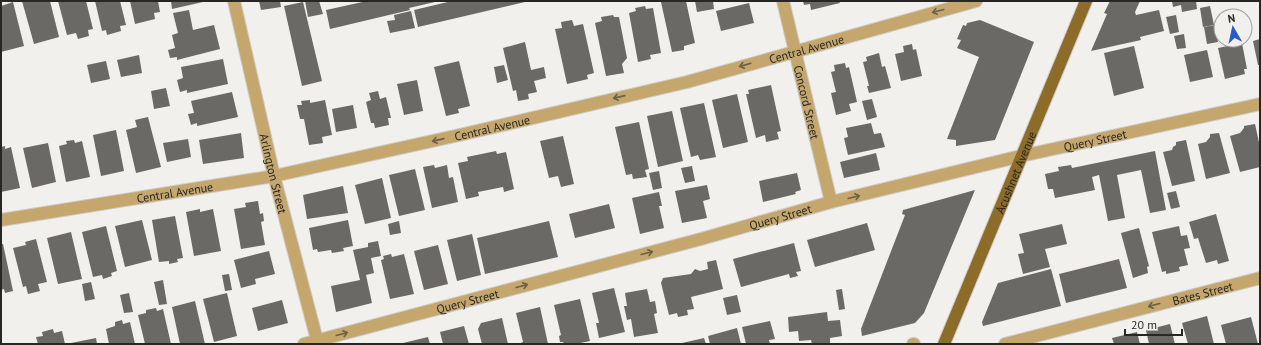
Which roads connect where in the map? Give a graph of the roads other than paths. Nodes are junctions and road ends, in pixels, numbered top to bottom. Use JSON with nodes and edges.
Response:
{"nodes":[{"id":1,"x":234,"y":1,"type":"edge"},
{"id":2,"x":783,"y":1,"type":"edge"},
{"id":3,"x":976,"y":1,"type":"edge"},
{"id":4,"x":1086,"y":1,"type":"edge"},
{"id":5,"x":796,"y":51,"type":"junction"},
{"id":6,"x":1260,"y":104,"type":"edge"},
{"id":7,"x":1021,"y":156,"type":"junction"},
{"id":8,"x":274,"y":176,"type":"junction"},
{"id":9,"x":831,"y":202,"type":"junction"},
{"id":10,"x":1,"y":220,"type":"edge"},
{"id":11,"x":1260,"y":278,"type":"edge"},
{"id":12,"x":318,"y":342,"type":"edge"},
{"id":13,"x":304,"y":344,"type":"edge"},
{"id":14,"x":944,"y":344,"type":"edge"},
{"id":15,"x":1005,"y":344,"type":"edge"}],
"edges":[{"from":1,"to":8,"type":"street","name":"Arlington Street"},
{"from":2,"to":5,"type":"street","name":"Concord Street"},
{"from":3,"to":5,"type":"street","name":"Central Avenue","one_way":true},
{"from":4,"to":7,"type":"main road","name":"Acushnet Avenue"},
{"from":5,"to":8,"type":"street","name":"Central Avenue","one_way":true},
{"from":5,"to":9,"type":"street","name":"Concord Street"},
{"from":6,"to":7,"type":"street","name":"Query Street"},
{"from":9,"to":7,"type":"street","name":"Query Street","one_way":true},
{"from":7,"to":14,"type":"main road","name":"Acushnet Avenue"},
{"from":8,"to":10,"type":"street","name":"Central Avenue"},
{"from":8,"to":12,"type":"street","name":"Arlington Street"},
{"from":12,"to":9,"type":"street","name":"Query Street","one_way":true},
{"from":11,"to":15,"type":"street","name":"Bates Street","one_way":true},
{"from":12,"to":13,"type":"street","name":"Query Street"}]}
